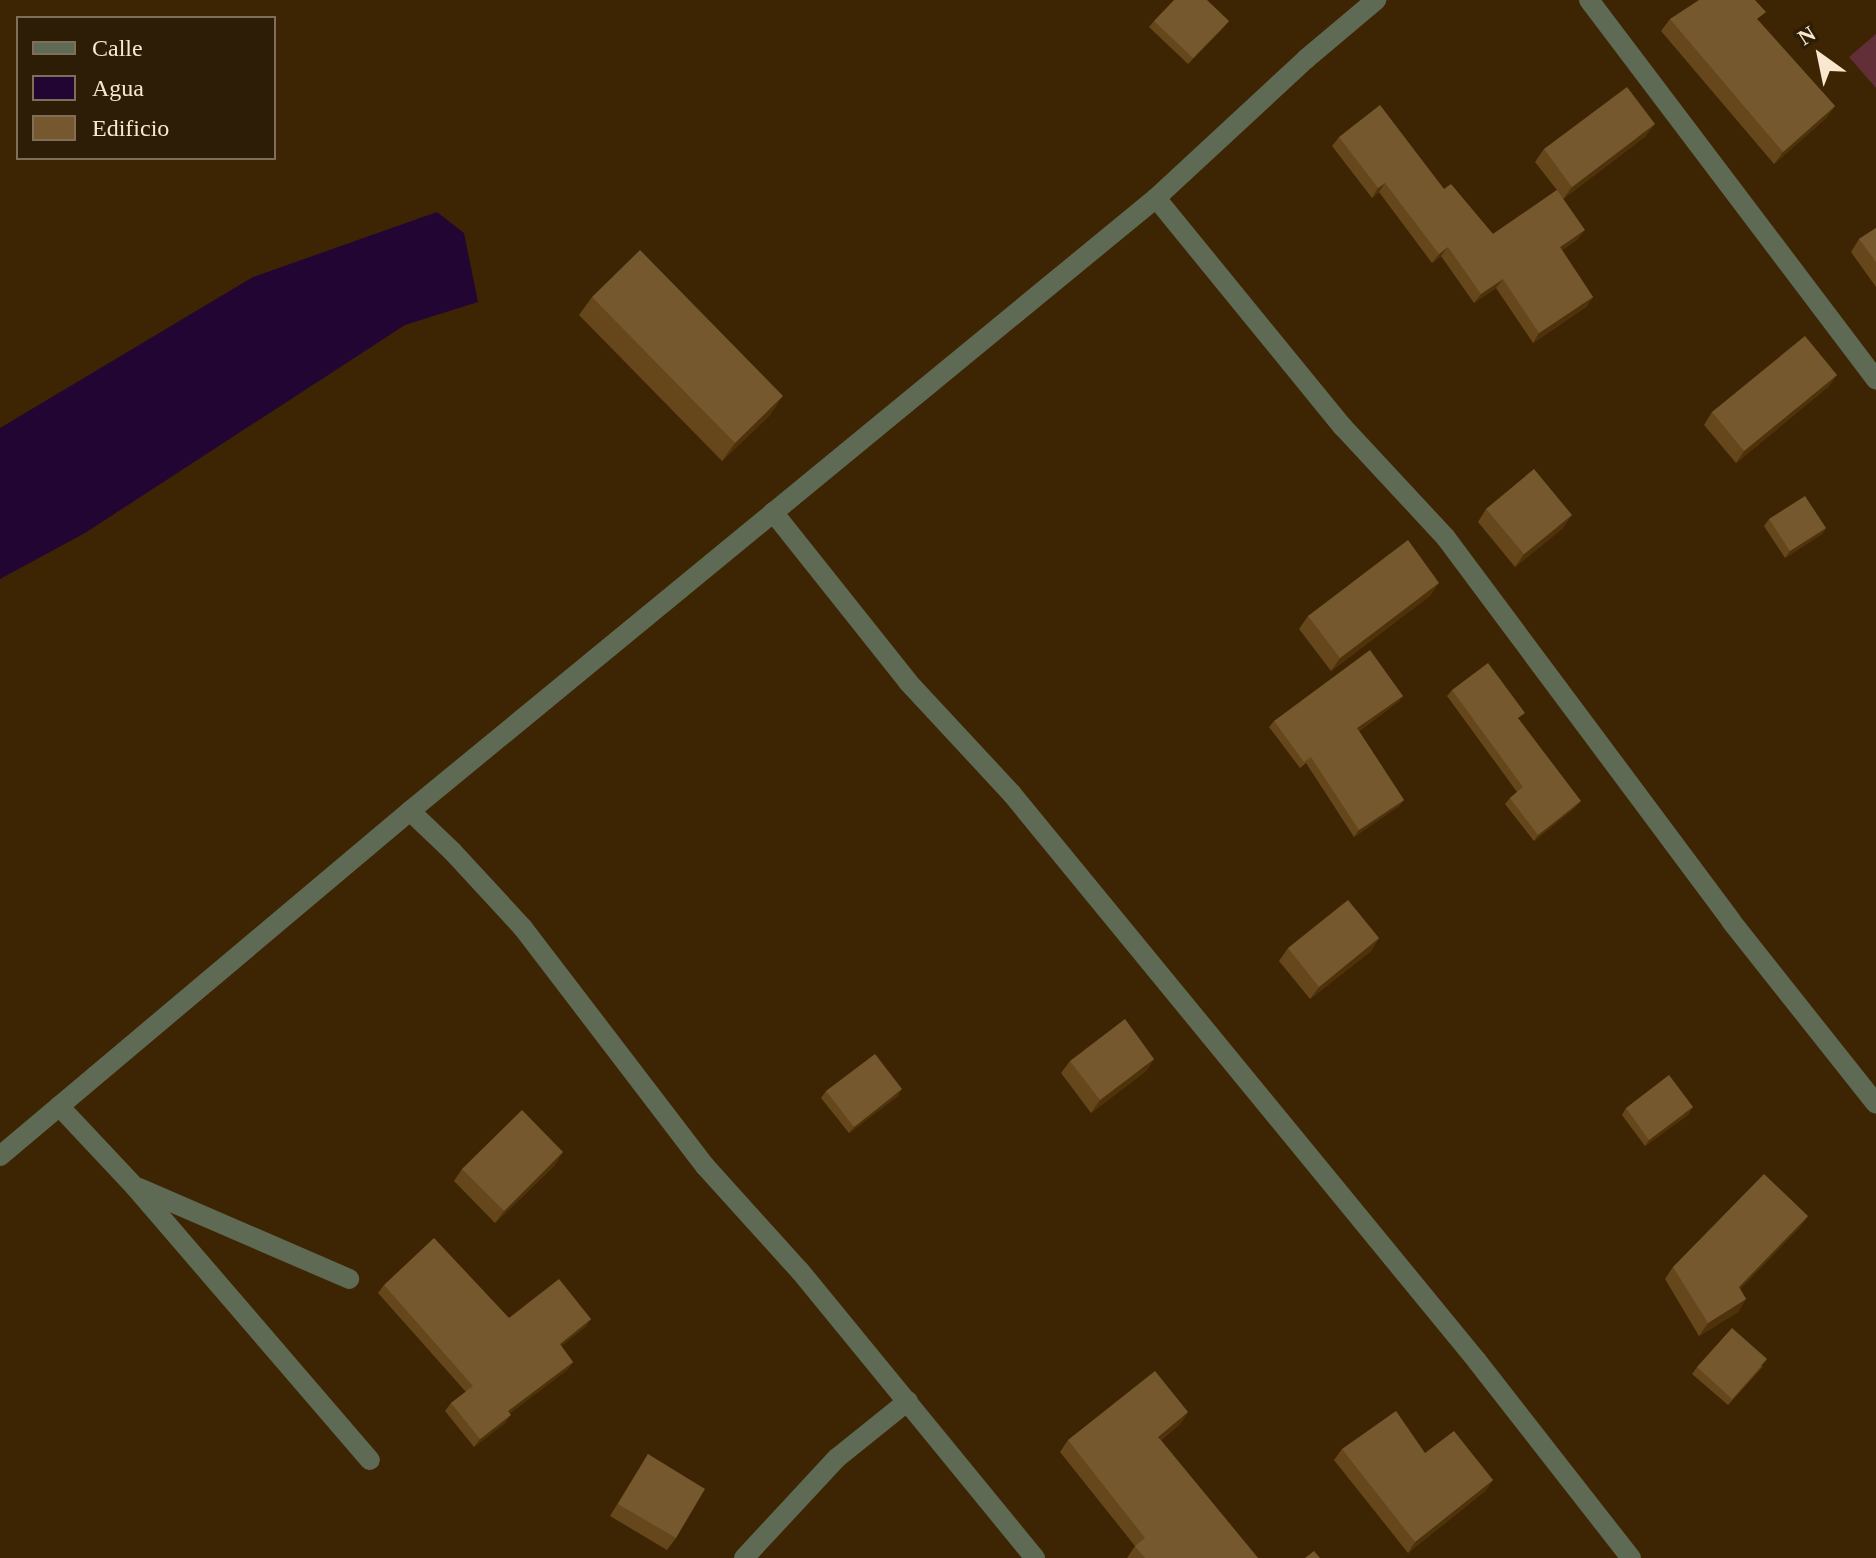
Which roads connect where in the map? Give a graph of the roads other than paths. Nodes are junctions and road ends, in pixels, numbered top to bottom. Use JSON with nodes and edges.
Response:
{"nodes":[{"id":1,"x":1376,"y":0,"type":"edge"},
{"id":2,"x":1589,"y":0,"type":"edge"},
{"id":3,"x":1156,"y":198,"type":"junction"},
{"id":4,"x":1876,"y":380,"type":"edge"},
{"id":5,"x":773,"y":512,"type":"junction"},
{"id":6,"x":410,"y":811,"type":"junction"},
{"id":7,"x":1876,"y":1104,"type":"edge"},
{"id":8,"x":59,"y":1106,"type":"junction"},
{"id":9,"x":0,"y":1156,"type":"edge"},
{"id":10,"x":135,"y":1187,"type":"junction"},
{"id":11,"x":349,"y":1279,"type":"dead end"},
{"id":12,"x":908,"y":1401,"type":"junction"},
{"id":13,"x":370,"y":1460,"type":"dead end"},
{"id":14,"x":744,"y":1558,"type":"edge"},
{"id":15,"x":1035,"y":1558,"type":"edge"},
{"id":16,"x":1631,"y":1558,"type":"edge"}],
"edges":[{"from":1,"to":3,"type":"street"},
{"from":2,"to":4,"type":"street"},
{"from":3,"to":5,"type":"street"},
{"from":3,"to":7,"type":"street"},
{"from":5,"to":6,"type":"street"},
{"from":5,"to":16,"type":"street"},
{"from":6,"to":8,"type":"street"},
{"from":6,"to":12,"type":"street"},
{"from":8,"to":9,"type":"street"},
{"from":8,"to":10,"type":"street"},
{"from":10,"to":11,"type":"street"},
{"from":10,"to":13,"type":"street"},
{"from":12,"to":14,"type":"street"},
{"from":12,"to":15,"type":"street"}]}
